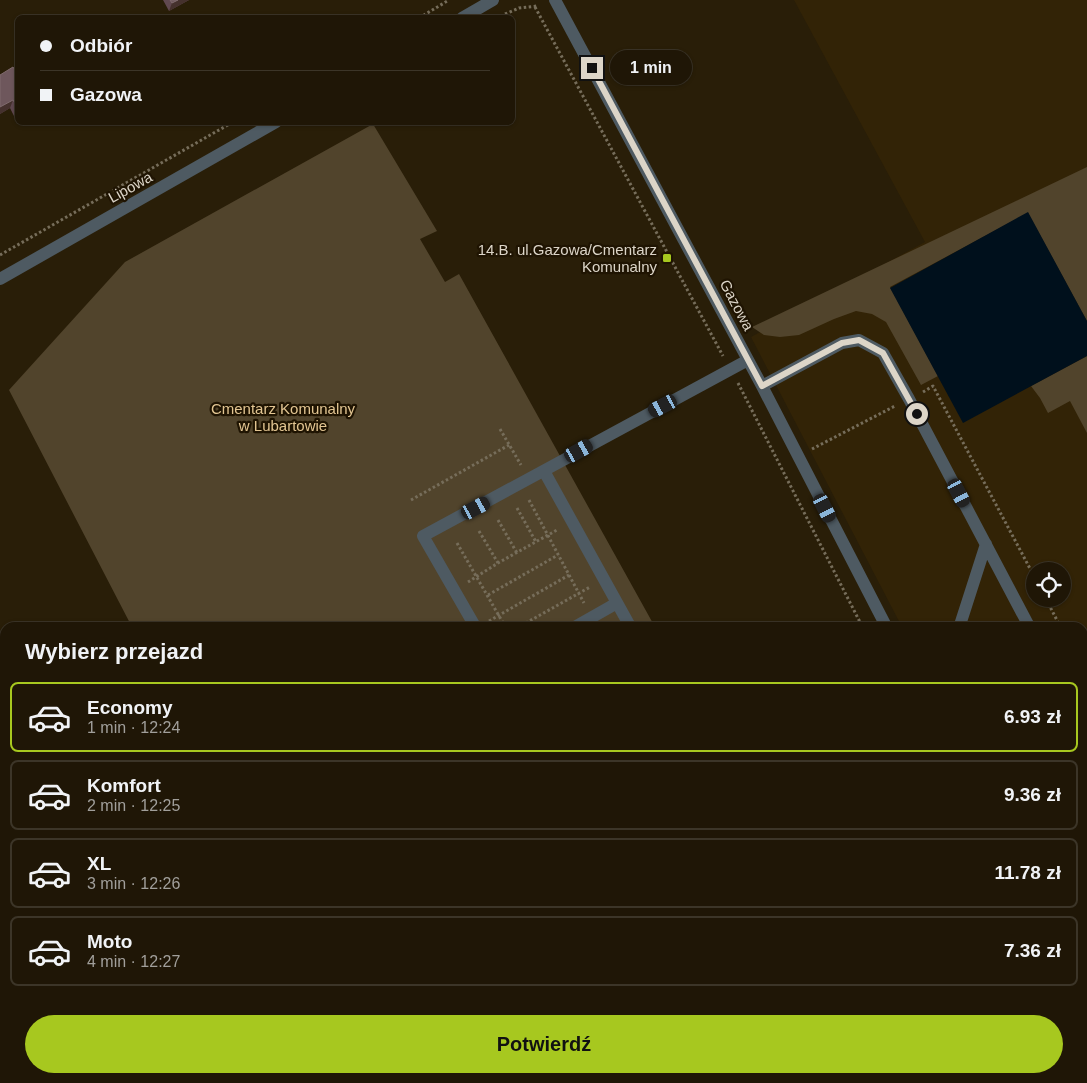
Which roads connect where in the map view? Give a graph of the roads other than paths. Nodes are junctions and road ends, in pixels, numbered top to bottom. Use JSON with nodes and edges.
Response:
{"nodes":[{"id":1,"x":493,"y":0,"type":"edge"},
{"id":2,"x":555,"y":0,"type":"edge"},
{"id":3,"x":467,"y":15,"type":"edge"},
{"id":4,"x":271,"y":125,"type":"edge"},
{"id":5,"x":0,"y":279,"type":"edge"},
{"id":6,"x":748,"y":360,"type":"junction"},
{"id":7,"x":762,"y":386,"type":"junction"},
{"id":8,"x":544,"y":471,"type":"junction"},
{"id":9,"x":986,"y":544,"type":"junction"},
{"id":10,"x":617,"y":603,"type":"junction"},
{"id":11,"x":478,"y":622,"type":"edge"},
{"id":12,"x":583,"y":622,"type":"edge"},
{"id":13,"x":628,"y":622,"type":"edge"},
{"id":14,"x":884,"y":622,"type":"edge"},
{"id":15,"x":961,"y":622,"type":"edge"},
{"id":16,"x":1027,"y":622,"type":"edge"}],
"edges":[{"from":1,"to":3,"type":"street"},
{"from":2,"to":6,"type":"street","name":"Gazowa"},
{"from":4,"to":5,"type":"street","name":"Lipowa"},
{"from":6,"to":7,"type":"street","name":"Gazowa"},
{"from":6,"to":8,"type":"street"},
{"from":7,"to":9,"type":"street"},
{"from":7,"to":14,"type":"street","name":"Gazowa"},
{"from":8,"to":10,"type":"street"},
{"from":8,"to":11,"type":"street"},
{"from":9,"to":15,"type":"street"},
{"from":9,"to":16,"type":"street"},
{"from":10,"to":12,"type":"street"},
{"from":10,"to":13,"type":"street"}]}
